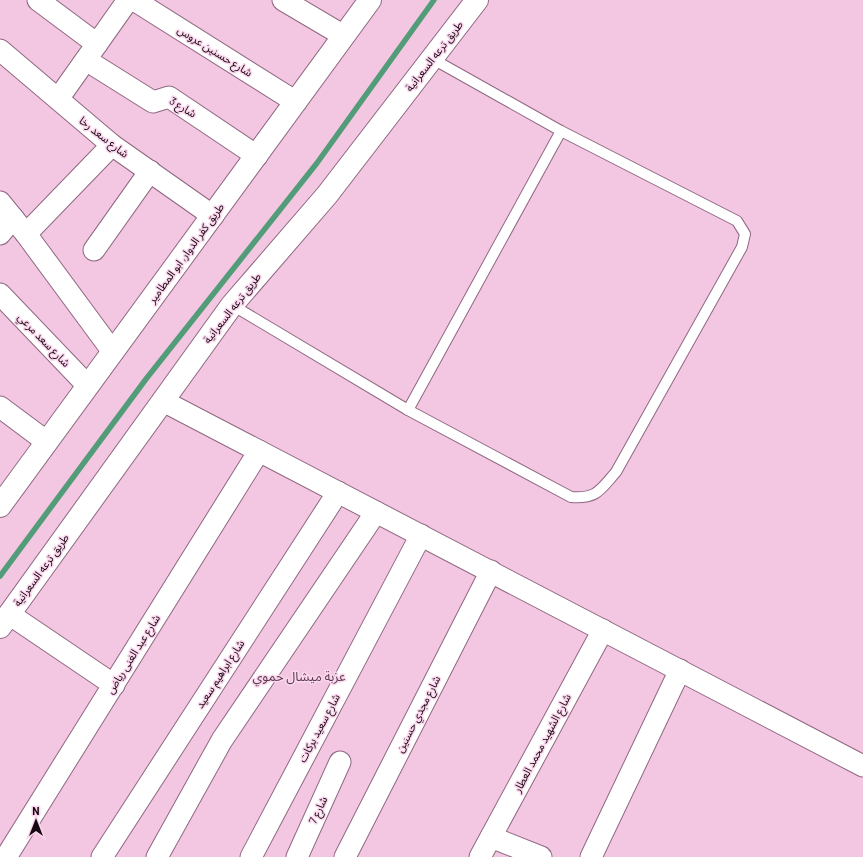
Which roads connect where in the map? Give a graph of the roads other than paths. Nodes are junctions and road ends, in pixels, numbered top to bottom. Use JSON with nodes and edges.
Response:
{"nodes":[{"id":1,"x":38,"y":0,"type":"edge"},
{"id":2,"x":128,"y":0,"type":"edge"},
{"id":3,"x":134,"y":0,"type":"edge"},
{"id":4,"x":283,"y":0,"type":"edge"},
{"id":5,"x":370,"y":0,"type":"edge"},
{"id":6,"x":477,"y":0,"type":"edge"},
{"id":7,"x":344,"y":36,"type":"junction"},
{"id":8,"x":0,"y":50,"type":"edge"},
{"id":9,"x":91,"y":52,"type":"junction"},
{"id":10,"x":431,"y":58,"type":"junction"},
{"id":11,"x":58,"y":99,"type":"junction"},
{"id":12,"x":296,"y":102,"type":"junction"},
{"id":13,"x":561,"y":131,"type":"junction"},
{"id":14,"x":112,"y":145,"type":"junction"},
{"id":15,"x":257,"y":156,"type":"junction"},
{"id":16,"x":150,"y":171,"type":"junction"},
{"id":17,"x":6,"y":210,"type":"edge"},
{"id":18,"x":213,"y":216,"type":"junction"},
{"id":19,"x":0,"y":234,"type":"edge"},
{"id":20,"x":26,"y":234,"type":"junction"},
{"id":21,"x":94,"y":250,"type":"dead end"},
{"id":22,"x":0,"y":294,"type":"edge"},
{"id":23,"x":232,"y":305,"type":"junction"},
{"id":24,"x":113,"y":352,"type":"junction"},
{"id":25,"x":88,"y":386,"type":"junction"},
{"id":26,"x":163,"y":401,"type":"junction"},
{"id":27,"x":0,"y":407,"type":"edge"},
{"id":28,"x":408,"y":410,"type":"junction"},
{"id":29,"x":47,"y":442,"type":"junction"},
{"id":30,"x":259,"y":451,"type":"junction"},
{"id":31,"x":338,"y":492,"type":"junction"},
{"id":32,"x":1,"y":503,"type":"edge"},
{"id":33,"x":376,"y":512,"type":"junction"},
{"id":34,"x":421,"y":535,"type":"junction"},
{"id":35,"x":491,"y":571,"type":"junction"},
{"id":36,"x":4,"y":620,"type":"edge"},
{"id":37,"x":603,"y":630,"type":"junction"},
{"id":38,"x":680,"y":670,"type":"junction"},
{"id":39,"x":114,"y":685,"type":"junction"},
{"id":40,"x":340,"y":762,"type":"dead end"},
{"id":41,"x":863,"y":766,"type":"edge"},
{"id":42,"x":491,"y":837,"type":"junction"},
{"id":43,"x":513,"y":852,"type":"edge"},
{"id":44,"x":5,"y":857,"type":"edge"},
{"id":45,"x":102,"y":857,"type":"edge"},
{"id":46,"x":157,"y":857,"type":"edge"},
{"id":47,"x":251,"y":857,"type":"edge"},
{"id":48,"x":297,"y":857,"type":"edge"},
{"id":49,"x":345,"y":857,"type":"edge"},
{"id":50,"x":480,"y":857,"type":"edge"},
{"id":51,"x":540,"y":857,"type":"edge"},
{"id":52,"x":591,"y":857,"type":"edge"}],
"edges":[{"from":1,"to":9,"type":"street"},
{"from":2,"to":9,"type":"street"},
{"from":3,"to":12,"type":"street","name":"شارع حسنين عروس"},
{"from":4,"to":7,"type":"street"},
{"from":5,"to":7,"type":"main road","name":"طريق كفر الدوار, ابو المطامير"},
{"from":6,"to":10,"type":"main road","name":"طريق ترعه السعرانية"},
{"from":7,"to":12,"type":"main road","name":"طريق كفر الدوار, ابو المطامير"},
{"from":8,"to":11,"type":"street","name":"شارع سعد رخا"},
{"from":9,"to":11,"type":"street"},
{"from":9,"to":15,"type":"street","name":"شارع 3"},
{"from":10,"to":13,"type":"lane"},
{"from":10,"to":23,"type":"main road","name":"طريق ترعه السعرانية"},
{"from":11,"to":14,"type":"street","name":"شارع سعد رخا"},
{"from":12,"to":15,"type":"main road","name":"طريق كفر الدوار, ابو المطامير"},
{"from":13,"to":28,"type":"lane"},
{"from":13,"to":28,"type":"lane"},
{"from":14,"to":16,"type":"street","name":"شارع سعد رخا"},
{"from":14,"to":20,"type":"street"},
{"from":15,"to":18,"type":"main road","name":"طريق كفر الدوار, ابو المطامير"},
{"from":16,"to":18,"type":"street","name":"شارع سعد رخا"},
{"from":16,"to":21,"type":"street"},
{"from":17,"to":19,"type":"street"},
{"from":17,"to":20,"type":"street"},
{"from":18,"to":24,"type":"main road","name":"طريق كفر الدوار, ابو المطامير"},
{"from":20,"to":24,"type":"street"},
{"from":22,"to":25,"type":"street","name":"شارع سعد مرعي"},
{"from":23,"to":26,"type":"main road","name":"طريق ترعه السعرانية"},
{"from":23,"to":28,"type":"lane"},
{"from":24,"to":25,"type":"main road","name":"طريق كفر الدوار, ابو المطامير"},
{"from":25,"to":29,"type":"main road","name":"طريق كفر الدوار, ابو المطامير"},
{"from":26,"to":30,"type":"street"},
{"from":26,"to":36,"type":"main road","name":"طريق ترعه السعرانية"},
{"from":27,"to":29,"type":"street"},
{"from":29,"to":32,"type":"main road","name":"طريق كفر الدوار, ابو المطامير"},
{"from":30,"to":31,"type":"street"},
{"from":30,"to":39,"type":"street","name":"شارع عبد الغنى رياض"},
{"from":31,"to":33,"type":"street"},
{"from":31,"to":45,"type":"street","name":"شارع ابراهيم سعيد"},
{"from":33,"to":34,"type":"street"},
{"from":33,"to":46,"type":"street"},
{"from":34,"to":35,"type":"street"},
{"from":34,"to":47,"type":"street","name":"شارع سعيد بركات"},
{"from":35,"to":37,"type":"street"},
{"from":35,"to":49,"type":"street","name":"شارع مجدي حسنين"},
{"from":36,"to":39,"type":"street"},
{"from":37,"to":38,"type":"street"},
{"from":37,"to":42,"type":"street","name":"شارع الشهيد محمد العطار"},
{"from":38,"to":41,"type":"street"},
{"from":38,"to":52,"type":"street"},
{"from":39,"to":44,"type":"street","name":"شارع عبد الغنى رياض"},
{"from":40,"to":48,"type":"street","name":"شارع 7"},
{"from":42,"to":43,"type":"street"},
{"from":42,"to":50,"type":"street","name":"شارع الشهيد محمد العطار"},
{"from":43,"to":51,"type":"street"}]}
